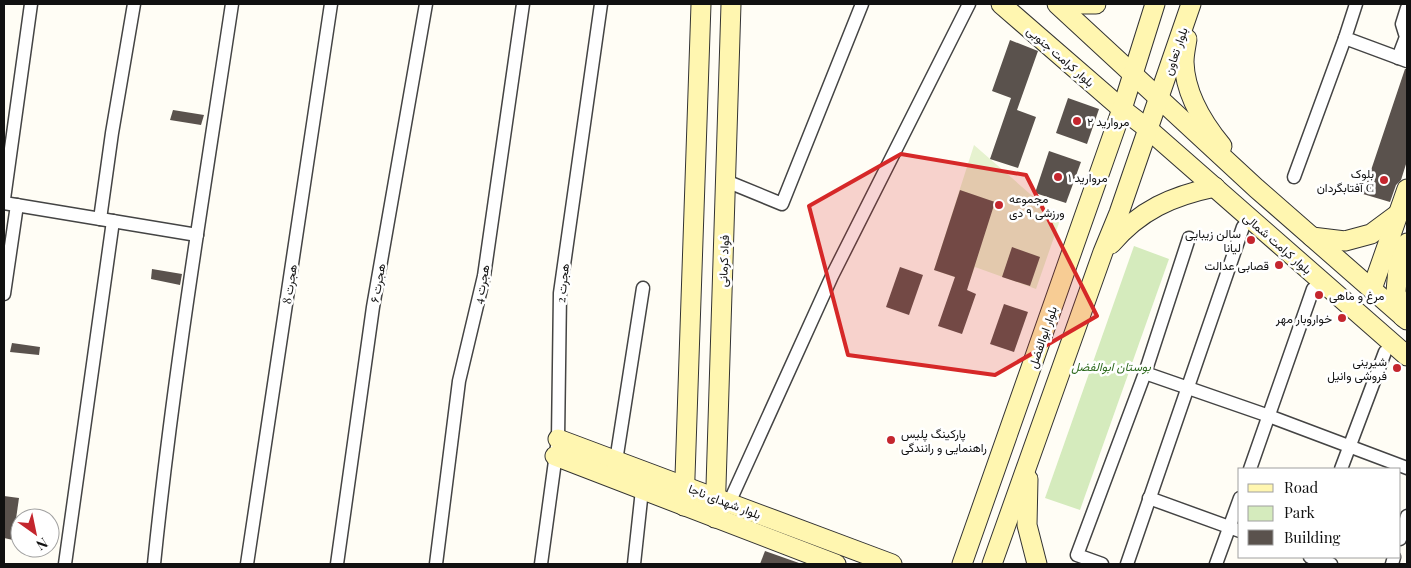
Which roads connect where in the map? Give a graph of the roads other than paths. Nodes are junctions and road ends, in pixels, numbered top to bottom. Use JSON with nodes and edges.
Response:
{"nodes":[{"id":1,"x":32,"y":4,"type":"edge"},
{"id":2,"x":134,"y":4,"type":"edge"},
{"id":3,"x":232,"y":4,"type":"edge"},
{"id":4,"x":331,"y":4,"type":"edge"},
{"id":5,"x":426,"y":4,"type":"edge"},
{"id":6,"x":523,"y":4,"type":"edge"},
{"id":7,"x":601,"y":4,"type":"edge"},
{"id":8,"x":701,"y":4,"type":"edge"},
{"id":9,"x":731,"y":4,"type":"edge"},
{"id":10,"x":862,"y":4,"type":"edge"},
{"id":11,"x":969,"y":4,"type":"edge"},
{"id":12,"x":1001,"y":4,"type":"edge"},
{"id":13,"x":1056,"y":4,"type":"edge"},
{"id":14,"x":1078,"y":4,"type":"edge"},
{"id":15,"x":1096,"y":4,"type":"edge"},
{"id":16,"x":1155,"y":4,"type":"edge"},
{"id":17,"x":1191,"y":4,"type":"edge"},
{"id":18,"x":1356,"y":4,"type":"edge"},
{"id":19,"x":1407,"y":8,"type":"edge"},
{"id":20,"x":1407,"y":37,"type":"edge"},
{"id":21,"x":1344,"y":38,"type":"junction"},
{"id":22,"x":1403,"y":59,"type":"edge"},
{"id":23,"x":1133,"y":74,"type":"junction"},
{"id":24,"x":1158,"y":99,"type":"junction"},
{"id":25,"x":1122,"y":109,"type":"junction"},
{"id":26,"x":1148,"y":129,"type":"junction"},
{"id":27,"x":1294,"y":176,"type":"dead end"},
{"id":28,"x":726,"y":181,"type":"junction"},
{"id":29,"x":1215,"y":187,"type":"junction"},
{"id":30,"x":1256,"y":188,"type":"junction"},
{"id":31,"x":1407,"y":189,"type":"edge"},
{"id":32,"x":4,"y":199,"type":"edge"},
{"id":33,"x":4,"y":203,"type":"edge"},
{"id":34,"x":17,"y":205,"type":"junction"},
{"id":35,"x":1398,"y":214,"type":"junction"},
{"id":36,"x":107,"y":220,"type":"junction"},
{"id":37,"x":1242,"y":227,"type":"dead end"},
{"id":38,"x":197,"y":235,"type":"junction"},
{"id":39,"x":1312,"y":237,"type":"junction"},
{"id":40,"x":1189,"y":238,"type":"dead end"},
{"id":41,"x":1407,"y":243,"type":"edge"},
{"id":42,"x":1103,"y":252,"type":"junction"},
{"id":43,"x":1390,"y":265,"type":"junction"},
{"id":44,"x":643,"y":288,"type":"dead end"},
{"id":45,"x":1313,"y":289,"type":"dead end"},
{"id":46,"x":1372,"y":289,"type":"junction"},
{"id":47,"x":4,"y":294,"type":"edge"},
{"id":48,"x":1405,"y":318,"type":"edge"},
{"id":49,"x":1385,"y":352,"type":"dead end"},
{"id":50,"x":1407,"y":356,"type":"edge"},
{"id":51,"x":1144,"y":373,"type":"junction"},
{"id":52,"x":1187,"y":389,"type":"junction"},
{"id":53,"x":1268,"y":416,"type":"junction"},
{"id":54,"x":1350,"y":446,"type":"junction"},
{"id":55,"x":557,"y":448,"type":"junction"},
{"id":56,"x":616,"y":461,"type":"junction"},
{"id":57,"x":1028,"y":464,"type":"junction"},
{"id":58,"x":1250,"y":468,"type":"edge"},
{"id":59,"x":1341,"y":468,"type":"edge"},
{"id":60,"x":1407,"y":468,"type":"edge"},
{"id":61,"x":684,"y":486,"type":"junction"},
{"id":62,"x":642,"y":490,"type":"junction"},
{"id":63,"x":1150,"y":498,"type":"junction"},
{"id":64,"x":723,"y":501,"type":"junction"},
{"id":65,"x":684,"y":506,"type":"junction"},
{"id":66,"x":1238,"y":510,"type":"edge"},
{"id":67,"x":1407,"y":516,"type":"edge"},
{"id":68,"x":715,"y":518,"type":"junction"},
{"id":69,"x":1235,"y":529,"type":"edge"},
{"id":70,"x":1401,"y":537,"type":"edge"},
{"id":71,"x":1313,"y":558,"type":"edge"},
{"id":72,"x":65,"y":564,"type":"edge"},
{"id":73,"x":154,"y":564,"type":"edge"},
{"id":74,"x":247,"y":564,"type":"edge"},
{"id":75,"x":337,"y":564,"type":"edge"},
{"id":76,"x":436,"y":564,"type":"edge"},
{"id":77,"x":541,"y":564,"type":"edge"},
{"id":78,"x":634,"y":564,"type":"edge"},
{"id":79,"x":836,"y":564,"type":"edge"},
{"id":80,"x":892,"y":564,"type":"edge"},
{"id":81,"x":962,"y":564,"type":"edge"},
{"id":82,"x":992,"y":564,"type":"edge"},
{"id":83,"x":1037,"y":564,"type":"edge"},
{"id":84,"x":1102,"y":564,"type":"edge"},
{"id":85,"x":1127,"y":564,"type":"edge"},
{"id":86,"x":1216,"y":564,"type":"edge"},
{"id":87,"x":1330,"y":564,"type":"edge"}],
"edges":[{"from":1,"to":32,"type":"street"},
{"from":2,"to":36,"type":"street"},
{"from":3,"to":38,"type":"street"},
{"from":4,"to":74,"type":"street","name":"هجرت 8"},
{"from":5,"to":75,"type":"street","name":"هجرت ۶"},
{"from":6,"to":76,"type":"street","name":"هجرت 4"},
{"from":7,"to":55,"type":"street","name":"هجرت 2"},
{"from":8,"to":61,"type":"street"},
{"from":9,"to":28,"type":"street","name":"فواد کرمانی"},
{"from":10,"to":28,"type":"street"},
{"from":11,"to":64,"type":"street"},
{"from":12,"to":25,"type":"street","name":"بلوار کرامت جنوبی"},
{"from":13,"to":23,"type":"street"},
{"from":14,"to":15,"type":"street"},
{"from":16,"to":23,"type":"street"},
{"from":17,"to":24,"type":"street","name":"بلوار تعاون"},
{"from":17,"to":30,"type":"street"},
{"from":18,"to":21,"type":"street"},
{"from":19,"to":20,"type":"street"},
{"from":20,"to":22,"type":"street"},
{"from":21,"to":22,"type":"street"},
{"from":21,"to":27,"type":"street"},
{"from":23,"to":24,"type":"street"},
{"from":23,"to":25,"type":"street","name":"بلوار ابوالفضل"},
{"from":24,"to":26,"type":"street","name":"بلوار تعاون"},
{"from":24,"to":30,"type":"street"},
{"from":25,"to":26,"type":"street","name":"بلوار کرامت جنوبی"},
{"from":25,"to":81,"type":"street","name":"بلوار ابوالفضل"},
{"from":26,"to":29,"type":"street","name":"بلوار کرامت شمالی"},
{"from":26,"to":42,"type":"street"},
{"from":28,"to":64,"type":"street","name":"فواد کرمانی"},
{"from":29,"to":42,"type":"street"},
{"from":29,"to":50,"type":"street","name":"بلوار کرامت شمالی"},
{"from":30,"to":39,"type":"street"},
{"from":31,"to":35,"type":"street"},
{"from":33,"to":34,"type":"street"},
{"from":34,"to":36,"type":"street"},
{"from":34,"to":47,"type":"street"},
{"from":35,"to":39,"type":"street"},
{"from":35,"to":43,"type":"street"},
{"from":36,"to":38,"type":"street"},
{"from":36,"to":72,"type":"street"},
{"from":37,"to":52,"type":"street"},
{"from":38,"to":73,"type":"street"},
{"from":39,"to":46,"type":"street"},
{"from":40,"to":51,"type":"street"},
{"from":41,"to":43,"type":"street"},
{"from":42,"to":57,"type":"street"},
{"from":43,"to":46,"type":"street"},
{"from":43,"to":48,"type":"street"},
{"from":44,"to":56,"type":"street"},
{"from":45,"to":53,"type":"street"},
{"from":46,"to":48,"type":"street"},
{"from":49,"to":54,"type":"street"},
{"from":51,"to":52,"type":"street"},
{"from":51,"to":84,"type":"street"},
{"from":52,"to":53,"type":"street"},
{"from":52,"to":63,"type":"street"},
{"from":53,"to":54,"type":"street"},
{"from":53,"to":58,"type":"street"},
{"from":54,"to":59,"type":"street"},
{"from":54,"to":60,"type":"street"},
{"from":55,"to":56,"type":"street","name":"بلوار شهدای ناجا"},
{"from":55,"to":62,"type":"street","name":"بلوار شهدای ناجا"},
{"from":55,"to":77,"type":"street","name":"هجرت 2"},
{"from":56,"to":61,"type":"street","name":"بلوار شهدای ناجا"},
{"from":57,"to":82,"type":"street"},
{"from":57,"to":83,"type":"street"},
{"from":61,"to":64,"type":"street","name":"بلوار شهدای ناجا"},
{"from":61,"to":65,"type":"street"},
{"from":62,"to":65,"type":"street","name":"بلوار شهدای ناجا"},
{"from":62,"to":78,"type":"street"},
{"from":63,"to":69,"type":"street"},
{"from":63,"to":85,"type":"street"},
{"from":64,"to":68,"type":"street","name":"فواد کرمانی"},
{"from":64,"to":80,"type":"street","name":"بلوار شهدای ناجا"},
{"from":65,"to":68,"type":"street","name":"بلوار شهدای ناجا"},
{"from":66,"to":69,"type":"street"},
{"from":67,"to":70,"type":"street"},
{"from":68,"to":79,"type":"street","name":"بلوار شهدای ناجا"},
{"from":69,"to":86,"type":"street"},
{"from":71,"to":87,"type":"street"}]}
